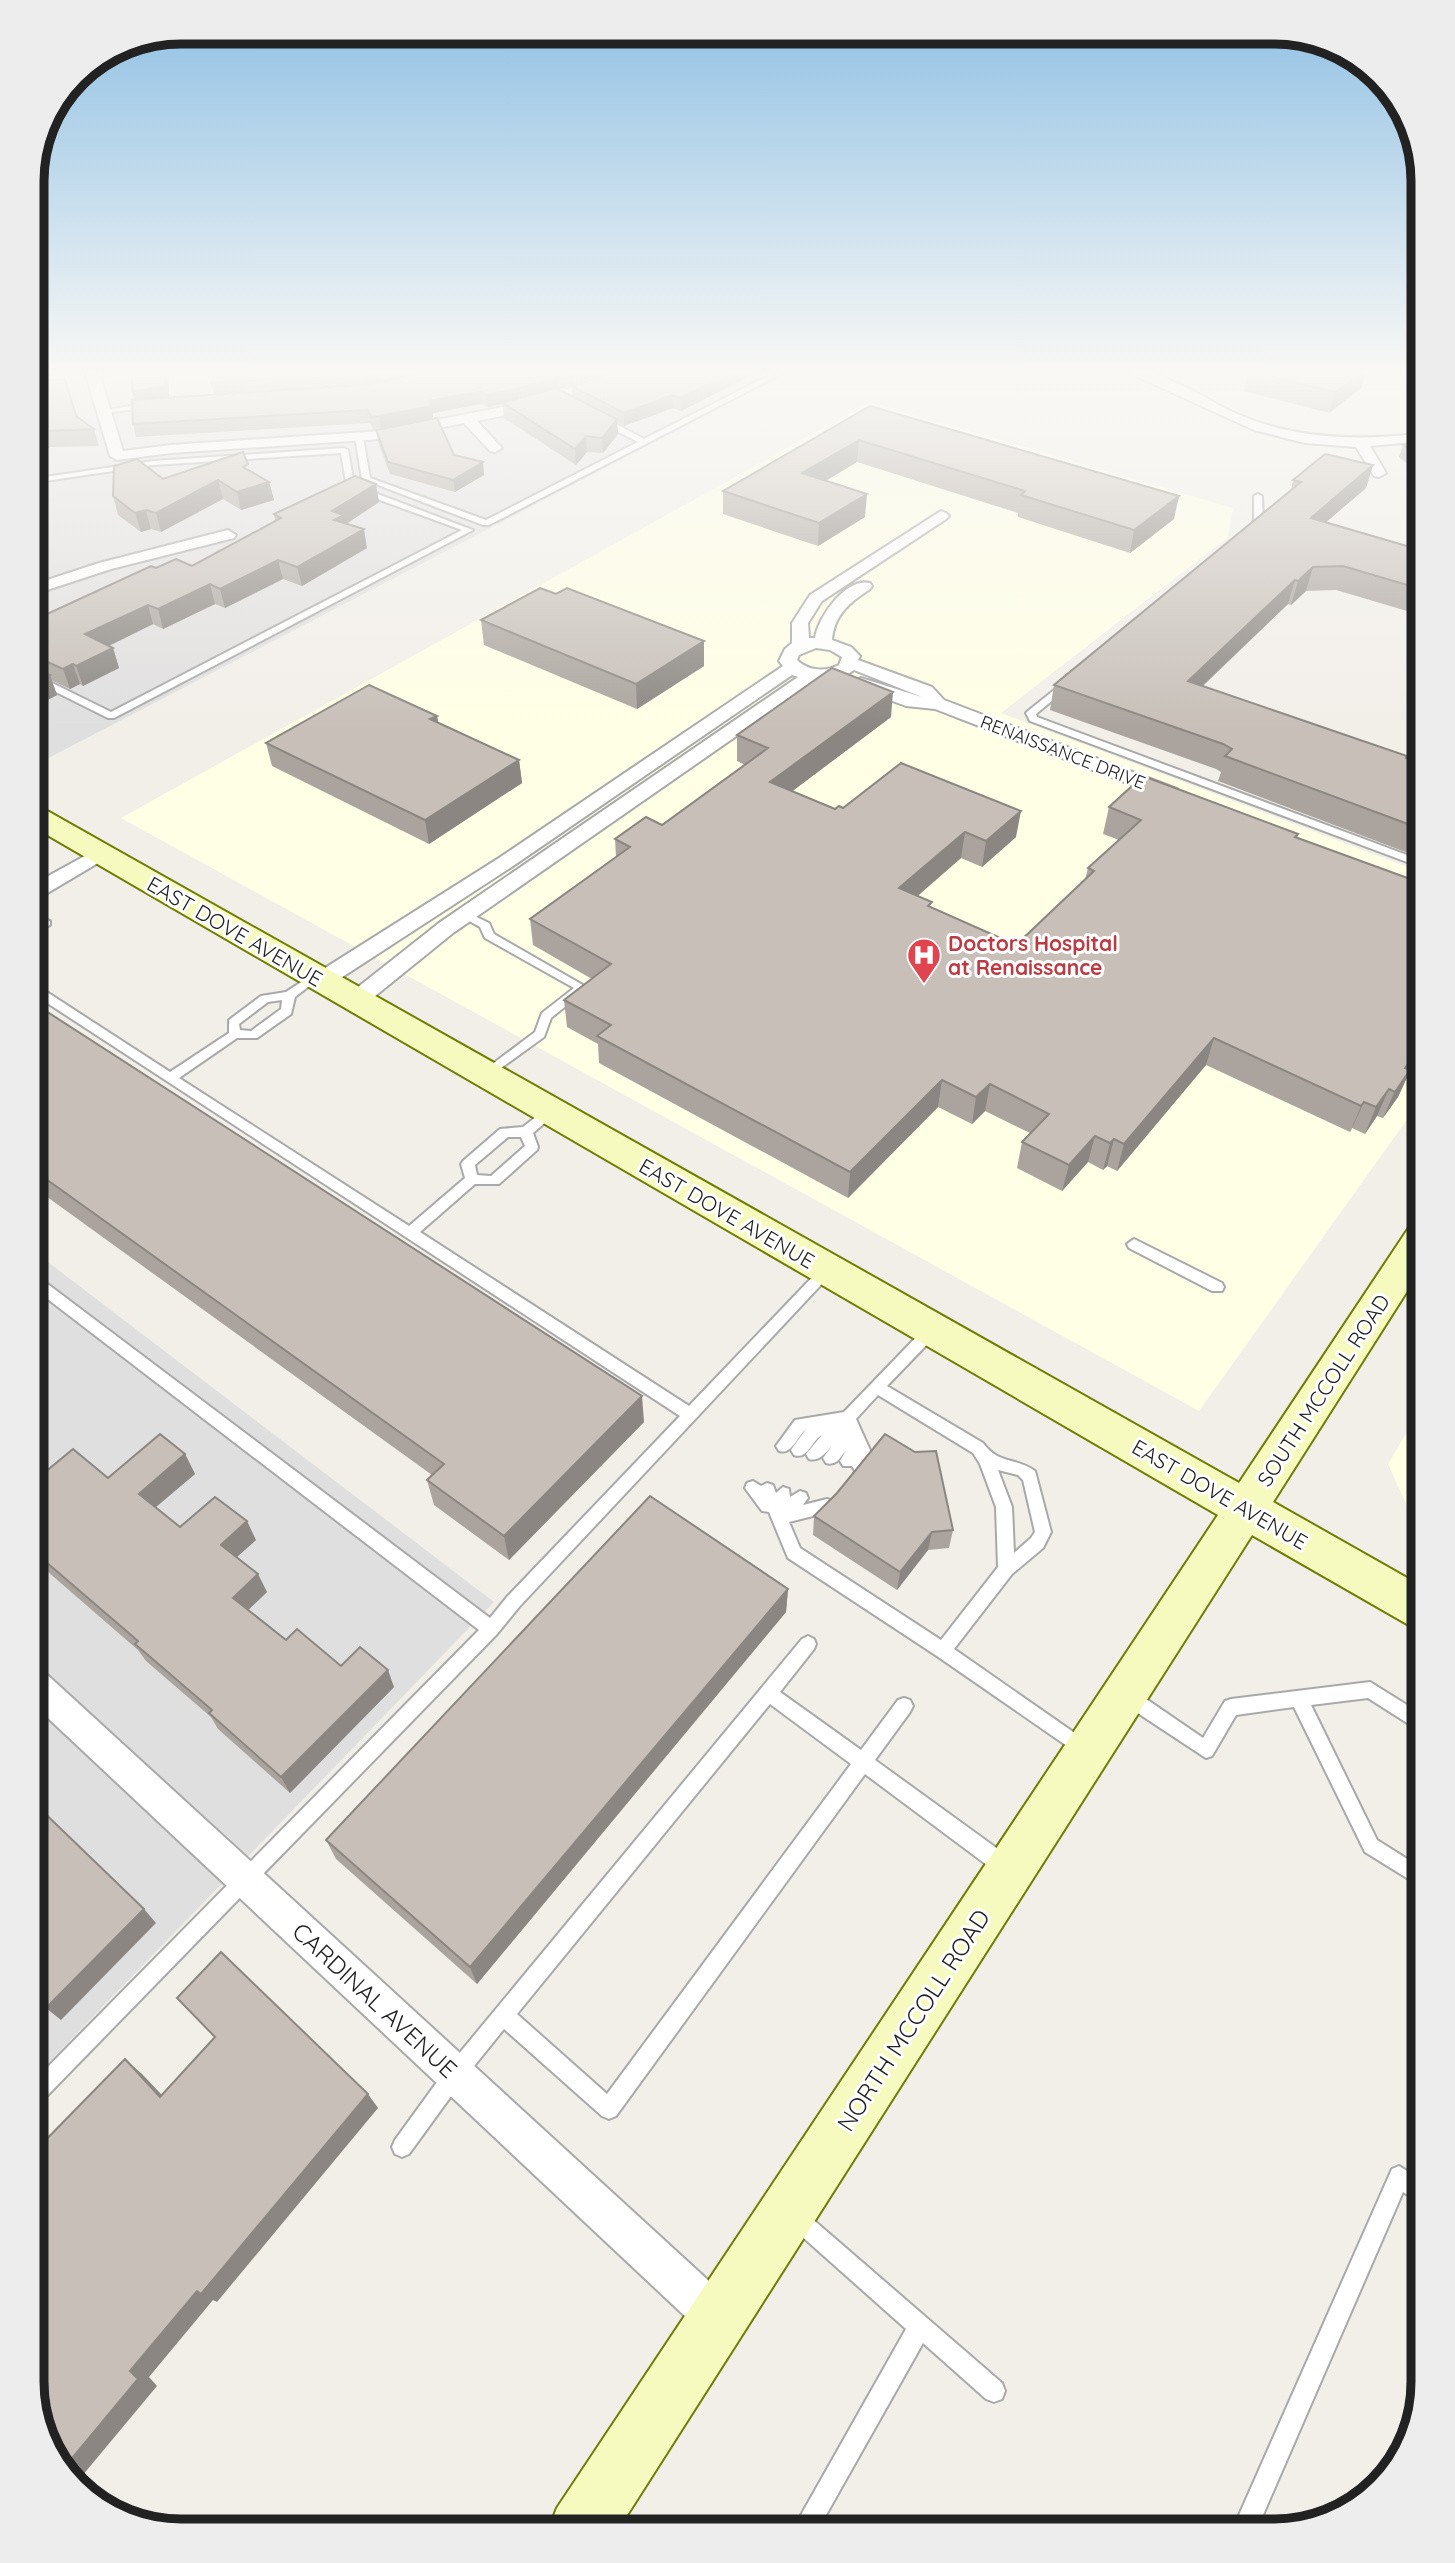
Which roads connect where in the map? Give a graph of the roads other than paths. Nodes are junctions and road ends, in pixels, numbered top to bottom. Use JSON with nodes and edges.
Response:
{"nodes":[{"id":1,"x":365,"y":492,"type":"edge"},
{"id":2,"x":400,"y":492,"type":"edge"},
{"id":3,"x":547,"y":492,"type":"edge"},
{"id":4,"x":1258,"y":496,"type":"dead end"},
{"id":5,"x":946,"y":522,"type":"joint"},
{"id":6,"x":228,"y":535,"type":"dead end"},
{"id":7,"x":912,"y":535,"type":"junction"},
{"id":8,"x":1246,"y":538,"type":"edge"},
{"id":9,"x":932,"y":541,"type":"junction"},
{"id":10,"x":44,"y":586,"type":"edge"},
{"id":11,"x":824,"y":592,"type":"junction"},
{"id":12,"x":843,"y":599,"type":"junction"},
{"id":13,"x":823,"y":636,"type":"junction"},
{"id":14,"x":802,"y":637,"type":"junction"},
{"id":15,"x":792,"y":667,"type":"junction"},
{"id":16,"x":844,"y":668,"type":"junction"},
{"id":17,"x":812,"y":675,"type":"junction"},
{"id":18,"x":1072,"y":680,"type":"edge"},
{"id":19,"x":44,"y":682,"type":"edge"},
{"id":20,"x":720,"y":717,"type":"junction"},
{"id":21,"x":1033,"y":719,"type":"junction"},
{"id":22,"x":740,"y":725,"type":"junction"},
{"id":23,"x":1016,"y":734,"type":"junction"},
{"id":24,"x":673,"y":749,"type":"junction"},
{"id":25,"x":694,"y":757,"type":"junction"},
{"id":26,"x":639,"y":772,"type":"junction"},
{"id":27,"x":1179,"y":774,"type":"junction"},
{"id":28,"x":660,"y":781,"type":"junction"},
{"id":29,"x":1162,"y":790,"type":"junction"},
{"id":30,"x":1186,"y":799,"type":"edge"},
{"id":31,"x":44,"y":821,"type":"edge"},
{"id":32,"x":550,"y":832,"type":"junction"},
{"id":33,"x":571,"y":842,"type":"junction"},
{"id":34,"x":101,"y":853,"type":"junction"},
{"id":35,"x":1411,"y":861,"type":"edge"},
{"id":36,"x":506,"y":862,"type":"junction"},
{"id":37,"x":528,"y":873,"type":"junction"},
{"id":38,"x":44,"y":887,"type":"edge"},
{"id":39,"x":443,"y":903,"type":"junction"},
{"id":40,"x":466,"y":915,"type":"junction"},
{"id":41,"x":309,"y":984,"type":"junction"},
{"id":42,"x":44,"y":996,"type":"edge"},
{"id":43,"x":356,"y":1000,"type":"junction"},
{"id":44,"x":235,"y":1034,"type":"junction"},
{"id":45,"x":486,"y":1075,"type":"junction"},
{"id":46,"x":170,"y":1078,"type":"junction"},
{"id":47,"x":538,"y":1122,"type":"junction"},
{"id":48,"x":472,"y":1179,"type":"junction"},
{"id":49,"x":410,"y":1233,"type":"junction"},
{"id":50,"x":1134,"y":1244,"type":"dead end"},
{"id":51,"x":1411,"y":1254,"type":"edge"},
{"id":52,"x":827,"y":1271,"type":"junction"},
{"id":53,"x":1217,"y":1287,"type":"dead end"},
{"id":54,"x":44,"y":1289,"type":"edge"},
{"id":55,"x":932,"y":1329,"type":"junction"},
{"id":56,"x":877,"y":1387,"type":"junction"},
{"id":57,"x":691,"y":1415,"type":"junction"},
{"id":58,"x":848,"y":1418,"type":"junction"},
{"id":59,"x":831,"y":1458,"type":"dead end"},
{"id":60,"x":987,"y":1461,"type":"junction"},
{"id":61,"x":854,"y":1464,"type":"dead end"},
{"id":62,"x":760,"y":1489,"type":"dead end"},
{"id":63,"x":783,"y":1494,"type":"dead end"},
{"id":64,"x":800,"y":1498,"type":"dead end"},
{"id":65,"x":822,"y":1503,"type":"dead end"},
{"id":66,"x":1245,"y":1508,"type":"junction"},
{"id":67,"x":778,"y":1518,"type":"junction"},
{"id":68,"x":1006,"y":1569,"type":"junction"},
{"id":69,"x":1411,"y":1603,"type":"edge"},
{"id":70,"x":491,"y":1629,"type":"junction"},
{"id":71,"x":808,"y":1644,"type":"dead end"},
{"id":72,"x":943,"y":1651,"type":"junction"},
{"id":73,"x":44,"y":1693,"type":"edge"},
{"id":74,"x":768,"y":1693,"type":"junction"},
{"id":75,"x":1124,"y":1695,"type":"junction"},
{"id":76,"x":1300,"y":1701,"type":"junction"},
{"id":77,"x":904,"y":1706,"type":"dead end"},
{"id":78,"x":1411,"y":1717,"type":"edge"},
{"id":79,"x":1087,"y":1752,"type":"junction"},
{"id":80,"x":861,"y":1761,"type":"junction"},
{"id":81,"x":1010,"y":1870,"type":"junction"},
{"id":82,"x":1411,"y":1871,"type":"edge"},
{"id":83,"x":245,"y":1880,"type":"junction"},
{"id":84,"x":503,"y":2015,"type":"junction"},
{"id":85,"x":455,"y":2074,"type":"junction"},
{"id":86,"x":44,"y":2085,"type":"edge"},
{"id":87,"x":402,"y":2147,"type":"dead end"},
{"id":88,"x":1411,"y":2185,"type":"edge"},
{"id":89,"x":789,"y":2211,"type":"junction"},
{"id":90,"x":719,"y":2319,"type":"junction"},
{"id":91,"x":920,"y":2326,"type":"junction"},
{"id":92,"x":994,"y":2391,"type":"dead end"},
{"id":93,"x":588,"y":2519,"type":"edge"},
{"id":94,"x":811,"y":2519,"type":"edge"},
{"id":95,"x":1250,"y":2519,"type":"edge"}],
"edges":[{"from":1,"to":19,"type":"lane"},
{"from":2,"to":3,"type":"lane"},
{"from":4,"to":8,"type":"lane"},
{"from":5,"to":7,"type":"street"},
{"from":5,"to":9,"type":"street"},
{"from":6,"to":10,"type":"street"},
{"from":7,"to":9,"type":"street"},
{"from":7,"to":11,"type":"street"},
{"from":9,"to":12,"type":"street"},
{"from":11,"to":12,"type":"street"},
{"from":11,"to":14,"type":"street"},
{"from":12,"to":13,"type":"street"},
{"from":13,"to":14,"type":"street"},
{"from":13,"to":16,"type":"street"},
{"from":14,"to":15,"type":"street"},
{"from":15,"to":17,"type":"street"},
{"from":15,"to":20,"type":"street"},
{"from":16,"to":17,"type":"street"},
{"from":16,"to":23,"type":"street","name":"RENAISSANCE DRIVE"},
{"from":17,"to":22,"type":"street"},
{"from":18,"to":21,"type":"lane"},
{"from":20,"to":22,"type":"street"},
{"from":20,"to":24,"type":"street"},
{"from":21,"to":23,"type":"lane"},
{"from":21,"to":27,"type":"lane"},
{"from":22,"to":25,"type":"street"},
{"from":23,"to":29,"type":"street","name":"RENAISSANCE DRIVE"},
{"from":24,"to":25,"type":"street"},
{"from":24,"to":26,"type":"street"},
{"from":25,"to":28,"type":"street"},
{"from":26,"to":28,"type":"street"},
{"from":26,"to":32,"type":"street"},
{"from":27,"to":29,"type":"lane"},
{"from":27,"to":35,"type":"lane"},
{"from":28,"to":33,"type":"street"},
{"from":29,"to":30,"type":"street","name":"RENAISSANCE DRIVE"},
{"from":31,"to":34,"type":"main road","name":"EAST DOVE AVENUE"},
{"from":32,"to":33,"type":"street"},
{"from":32,"to":36,"type":"street"},
{"from":33,"to":37,"type":"street"},
{"from":34,"to":38,"type":"street"},
{"from":34,"to":41,"type":"main road","name":"EAST DOVE AVENUE"},
{"from":36,"to":37,"type":"street"},
{"from":36,"to":39,"type":"street"},
{"from":37,"to":40,"type":"street"},
{"from":39,"to":40,"type":"street"},
{"from":39,"to":41,"type":"street"},
{"from":40,"to":43,"type":"street"},
{"from":40,"to":45,"type":"lane"},
{"from":41,"to":43,"type":"main road","name":"EAST DOVE AVENUE"},
{"from":41,"to":44,"type":"lane"},
{"from":41,"to":44,"type":"lane"},
{"from":42,"to":46,"type":"lane"},
{"from":43,"to":45,"type":"main road","name":"EAST DOVE AVENUE"},
{"from":44,"to":46,"type":"lane"},
{"from":45,"to":47,"type":"main road","name":"EAST DOVE AVENUE"},
{"from":46,"to":49,"type":"lane"},
{"from":47,"to":48,"type":"lane"},
{"from":47,"to":48,"type":"lane"},
{"from":47,"to":52,"type":"main road","name":"EAST DOVE AVENUE"},
{"from":48,"to":49,"type":"lane"},
{"from":49,"to":57,"type":"lane"},
{"from":50,"to":53,"type":"lane"},
{"from":51,"to":66,"type":"main road","name":"SOUTH MCCOLL ROAD"},
{"from":52,"to":55,"type":"main road","name":"EAST DOVE AVENUE"},
{"from":52,"to":57,"type":"lane"},
{"from":54,"to":70,"type":"lane"},
{"from":55,"to":56,"type":"lane"},
{"from":55,"to":66,"type":"main road","name":"EAST DOVE AVENUE"},
{"from":56,"to":58,"type":"lane"},
{"from":56,"to":60,"type":"lane"},
{"from":57,"to":70,"type":"lane"},
{"from":58,"to":58,"type":"lane"},
{"from":58,"to":59,"type":"lane"},
{"from":58,"to":61,"type":"lane"},
{"from":60,"to":68,"type":"lane"},
{"from":60,"to":68,"type":"lane"},
{"from":62,"to":67,"type":"lane"},
{"from":63,"to":67,"type":"lane"},
{"from":64,"to":67,"type":"lane"},
{"from":65,"to":67,"type":"lane"},
{"from":66,"to":69,"type":"main road","name":"EAST DOVE AVENUE"},
{"from":66,"to":75,"type":"main road","name":"NORTH MCCOLL ROAD"},
{"from":67,"to":72,"type":"lane"},
{"from":68,"to":72,"type":"lane"},
{"from":70,"to":83,"type":"lane"},
{"from":71,"to":74,"type":"lane"},
{"from":72,"to":79,"type":"lane"},
{"from":73,"to":83,"type":"street","name":"CARDINAL AVENUE"},
{"from":74,"to":80,"type":"lane"},
{"from":74,"to":84,"type":"lane"},
{"from":75,"to":76,"type":"lane"},
{"from":75,"to":79,"type":"main road","name":"NORTH MCCOLL ROAD"},
{"from":76,"to":78,"type":"lane"},
{"from":76,"to":82,"type":"lane"},
{"from":77,"to":80,"type":"lane"},
{"from":79,"to":81,"type":"main road","name":"NORTH MCCOLL ROAD"},
{"from":80,"to":81,"type":"lane"},
{"from":80,"to":84,"type":"lane"},
{"from":81,"to":89,"type":"main road","name":"NORTH MCCOLL ROAD"},
{"from":83,"to":85,"type":"street","name":"CARDINAL AVENUE"},
{"from":83,"to":86,"type":"lane"},
{"from":84,"to":85,"type":"lane"},
{"from":85,"to":87,"type":"lane"},
{"from":85,"to":90,"type":"street","name":"CARDINAL AVENUE"},
{"from":88,"to":95,"type":"lane"},
{"from":89,"to":90,"type":"main road","name":"NORTH MCCOLL ROAD"},
{"from":89,"to":91,"type":"lane"},
{"from":90,"to":93,"type":"main road","name":"NORTH MCCOLL ROAD"},
{"from":91,"to":92,"type":"lane"},
{"from":91,"to":94,"type":"lane"}]}
